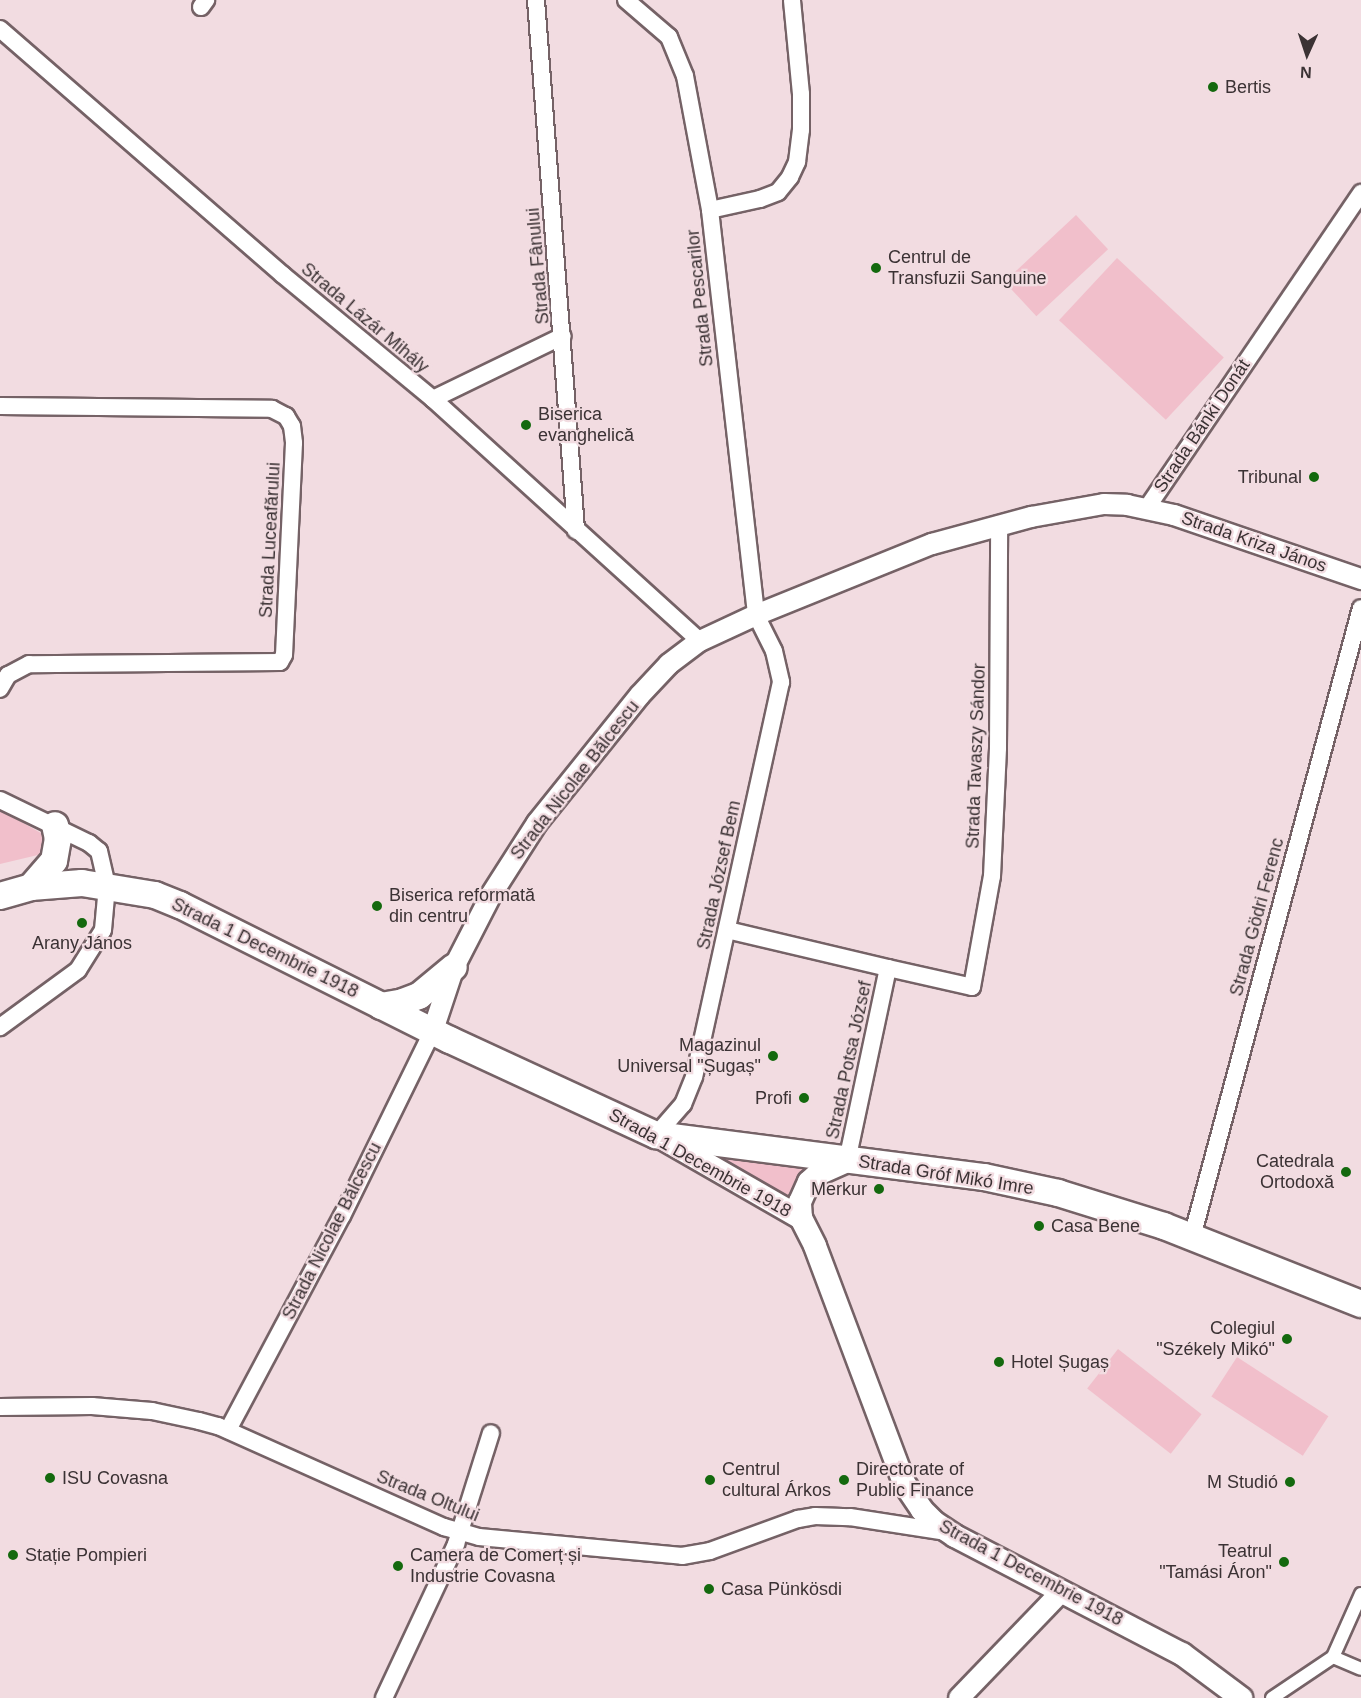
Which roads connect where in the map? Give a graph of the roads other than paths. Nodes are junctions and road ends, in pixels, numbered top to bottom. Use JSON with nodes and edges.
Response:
{"nodes":[{"id":1,"x":536,"y":0,"type":"edge"},
{"id":2,"x":626,"y":0,"type":"edge"},
{"id":3,"x":794,"y":2,"type":"edge"},
{"id":4,"x":0,"y":29,"type":"edge"},
{"id":5,"x":1361,"y":193,"type":"edge"},
{"id":6,"x":710,"y":210,"type":"junction"},
{"id":7,"x":563,"y":336,"type":"junction"},
{"id":8,"x":433,"y":399,"type":"junction"},
{"id":9,"x":0,"y":406,"type":"edge"},
{"id":10,"x":1147,"y":508,"type":"junction"},
{"id":11,"x":999,"y":524,"type":"junction"},
{"id":12,"x":576,"y":530,"type":"junction"},
{"id":13,"x":1361,"y":579,"type":"edge"},
{"id":14,"x":1361,"y":608,"type":"edge"},
{"id":15,"x":756,"y":615,"type":"junction"},
{"id":16,"x":700,"y":641,"type":"junction"},
{"id":17,"x":0,"y":689,"type":"edge"},
{"id":18,"x":0,"y":800,"type":"edge"},
{"id":19,"x":55,"y":825,"type":"junction"},
{"id":20,"x":107,"y":886,"type":"junction"},
{"id":21,"x":31,"y":887,"type":"junction"},
{"id":22,"x":0,"y":896,"type":"edge"},
{"id":23,"x":727,"y":930,"type":"junction"},
{"id":24,"x":454,"y":967,"type":"junction"},
{"id":25,"x":888,"y":968,"type":"junction"},
{"id":26,"x":972,"y":987,"type":"joint"},
{"id":27,"x":381,"y":1006,"type":"junction"},
{"id":28,"x":0,"y":1027,"type":"edge"},
{"id":29,"x":433,"y":1030,"type":"junction"},
{"id":30,"x":656,"y":1135,"type":"junction"},
{"id":31,"x":847,"y":1161,"type":"junction"},
{"id":32,"x":801,"y":1218,"type":"junction"},
{"id":33,"x":1192,"y":1237,"type":"junction"},
{"id":34,"x":1361,"y":1304,"type":"edge"},
{"id":35,"x":0,"y":1407,"type":"edge"},
{"id":36,"x":228,"y":1430,"type":"junction"},
{"id":37,"x":491,"y":1433,"type":"dead end"},
{"id":38,"x":460,"y":1532,"type":"junction"},
{"id":39,"x":948,"y":1532,"type":"junction"},
{"id":40,"x":1061,"y":1592,"type":"junction"},
{"id":41,"x":1361,"y":1594,"type":"edge"},
{"id":42,"x":1333,"y":1657,"type":"junction"},
{"id":43,"x":1361,"y":1670,"type":"edge"},
{"id":44,"x":384,"y":1698,"type":"edge"},
{"id":45,"x":959,"y":1698,"type":"edge"},
{"id":46,"x":1241,"y":1698,"type":"edge"},
{"id":47,"x":1272,"y":1698,"type":"edge"}],
"edges":[{"from":1,"to":7,"type":"street","name":"Strada Fânului"},
{"from":2,"to":6,"type":"street","name":"Strada Pescarilor"},
{"from":3,"to":6,"type":"street"},
{"from":4,"to":8,"type":"street","name":"Strada Lázár Mihály"},
{"from":5,"to":10,"type":"street","name":"Strada Bánki Donát"},
{"from":6,"to":15,"type":"street","name":"Strada Pescarilor"},
{"from":7,"to":8,"type":"street"},
{"from":7,"to":12,"type":"street","name":"Strada Fânului"},
{"from":8,"to":12,"type":"street","name":"Strada Lázár Mihály"},
{"from":9,"to":17,"type":"street","name":"Strada Luceafărului"},
{"from":10,"to":11,"type":"street","name":"Strada Bánki Donát"},
{"from":10,"to":13,"type":"street","name":"Strada Kriza János"},
{"from":11,"to":15,"type":"street","name":"Strada Bánki Donát"},
{"from":11,"to":26,"type":"street","name":"Strada Tavaszy Sándor"},
{"from":12,"to":16,"type":"street","name":"Strada Lázár Mihály"},
{"from":14,"to":33,"type":"street","name":"Strada Gödri Ferenc"},
{"from":15,"to":16,"type":"street","name":"Strada Bánki Donát"},
{"from":15,"to":23,"type":"street","name":"Strada József Bem"},
{"from":16,"to":24,"type":"street","name":"Strada Nicolae Bălcescu"},
{"from":18,"to":19,"type":"street"},
{"from":19,"to":20,"type":"street"},
{"from":19,"to":21,"type":"main road"},
{"from":20,"to":21,"type":"main road","name":"Strada 1 Decembrie 1918"},
{"from":20,"to":27,"type":"main road","name":"Strada 1 Decembrie 1918"},
{"from":20,"to":28,"type":"street"},
{"from":21,"to":22,"type":"main road","name":"Strada 1 Decembrie 1918"},
{"from":23,"to":25,"type":"street","name":"Strada Potsa József"},
{"from":23,"to":30,"type":"street","name":"Strada József Bem"},
{"from":24,"to":27,"type":"main road"},
{"from":24,"to":29,"type":"street","name":"Strada Nicolae Bălcescu"},
{"from":25,"to":26,"type":"street","name":"Strada Potsa József"},
{"from":25,"to":31,"type":"street","name":"Strada Potsa József"},
{"from":27,"to":29,"type":"main road","name":"Strada 1 Decembrie 1918"},
{"from":29,"to":30,"type":"main road","name":"Strada 1 Decembrie 1918"},
{"from":29,"to":36,"type":"street","name":"Strada Nicolae Bălcescu"},
{"from":30,"to":31,"type":"main road","name":"Strada Gróf Mikó Imre"},
{"from":30,"to":32,"type":"main road","name":"Strada 1 Decembrie 1918"},
{"from":31,"to":32,"type":"main road"},
{"from":31,"to":33,"type":"main road","name":"Strada Gróf Mikó Imre"},
{"from":32,"to":39,"type":"main road","name":"Strada 1 Decembrie 1918"},
{"from":33,"to":34,"type":"main road","name":"Strada Gróf Mikó Imre"},
{"from":35,"to":36,"type":"street","name":"Strada Oltului"},
{"from":36,"to":38,"type":"street","name":"Strada Oltului"},
{"from":37,"to":38,"type":"street"},
{"from":38,"to":39,"type":"street","name":"Strada Oltului"},
{"from":38,"to":44,"type":"street"},
{"from":39,"to":40,"type":"main road","name":"Strada 1 Decembrie 1918"},
{"from":40,"to":45,"type":"street"},
{"from":40,"to":46,"type":"main road","name":"Strada 1 Decembrie 1918"},
{"from":41,"to":42,"type":"street"},
{"from":42,"to":43,"type":"street"},
{"from":42,"to":47,"type":"street"}]}
